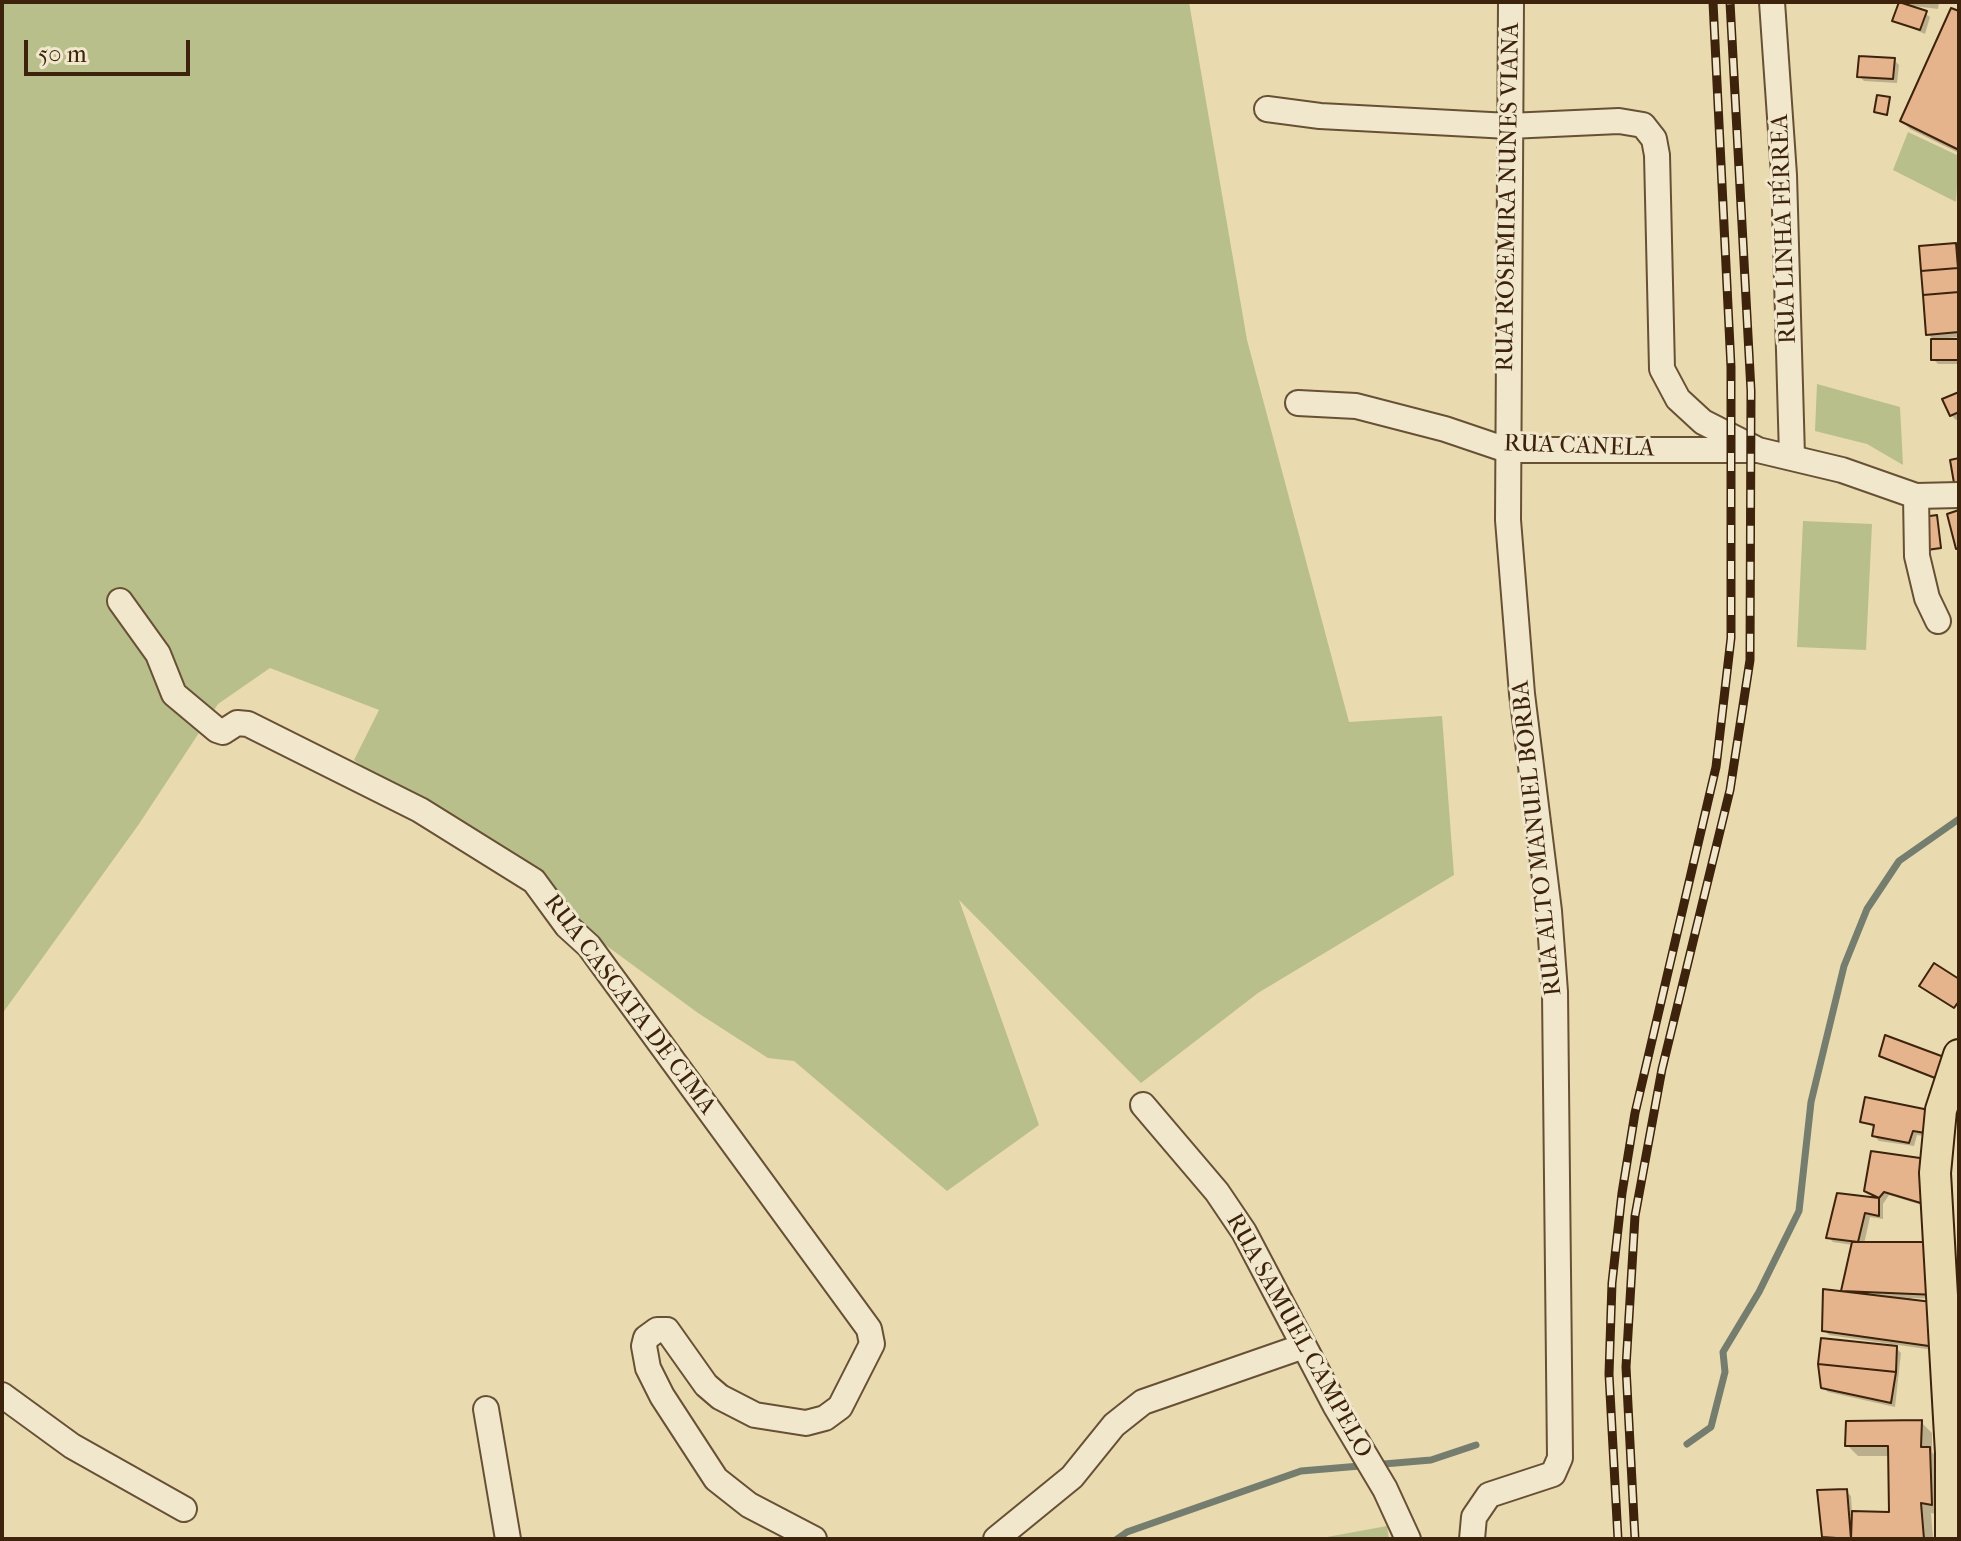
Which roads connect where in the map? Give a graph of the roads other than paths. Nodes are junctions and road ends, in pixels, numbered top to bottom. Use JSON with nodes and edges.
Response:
{"nodes":[{"id":1,"x":1511,"y":2,"type":"edge"},
{"id":2,"x":1772,"y":2,"type":"edge"},
{"id":3,"x":1267,"y":109,"type":"dead end"},
{"id":4,"x":1509,"y":126,"type":"junction"},
{"id":5,"x":1507,"y":392,"type":"joint"},
{"id":6,"x":1298,"y":403,"type":"dead end"},
{"id":7,"x":1507,"y":450,"type":"junction"},
{"id":8,"x":1758,"y":450,"type":"junction"},
{"id":9,"x":1792,"y":456,"type":"junction"},
{"id":10,"x":1959,"y":495,"type":"edge"},
{"id":11,"x":1916,"y":496,"type":"junction"},
{"id":12,"x":120,"y":601,"type":"dead end"},
{"id":13,"x":1938,"y":621,"type":"dead end"},
{"id":14,"x":1959,"y":1055,"type":"edge"},
{"id":15,"x":1143,"y":1105,"type":"dead end"},
{"id":16,"x":1304,"y":1346,"type":"junction"},
{"id":17,"x":2,"y":1395,"type":"edge"},
{"id":18,"x":486,"y":1409,"type":"dead end"},
{"id":19,"x":184,"y":1509,"type":"dead end"},
{"id":20,"x":508,"y":1539,"type":"edge"},
{"id":21,"x":814,"y":1539,"type":"edge"},
{"id":22,"x":996,"y":1539,"type":"edge"},
{"id":23,"x":1408,"y":1539,"type":"edge"},
{"id":24,"x":1472,"y":1539,"type":"edge"},
{"id":25,"x":1951,"y":1539,"type":"edge"}],
"edges":[{"from":1,"to":4,"type":"street","name":"RUA ROSEMIRA NUNES VIANA"},
{"from":2,"to":9,"type":"street","name":"RUA LINHA FÉRREA"},
{"from":3,"to":4,"type":"street"},
{"from":4,"to":5,"type":"street","name":"RUA ROSEMIRA NUNES VIANA"},
{"from":4,"to":8,"type":"street"},
{"from":5,"to":7,"type":"street","name":"RUA ALTO MANUEL BORBA"},
{"from":6,"to":7,"type":"street","name":"RUA CANELA"},
{"from":7,"to":8,"type":"street","name":"RUA CANELA"},
{"from":7,"to":24,"type":"street","name":"RUA ALTO MANUEL BORBA"},
{"from":8,"to":9,"type":"street"},
{"from":9,"to":11,"type":"street"},
{"from":10,"to":11,"type":"street"},
{"from":11,"to":13,"type":"street"},
{"from":12,"to":21,"type":"street","name":"RUA CASCATA DE CIMA"},
{"from":14,"to":25,"type":"main road"},
{"from":15,"to":16,"type":"street","name":"RUA SAMUEL CAMPELO"},
{"from":16,"to":22,"type":"street"},
{"from":16,"to":23,"type":"street","name":"RUA SAMUEL CAMPELO"},
{"from":17,"to":19,"type":"street"},
{"from":18,"to":20,"type":"street"}]}
